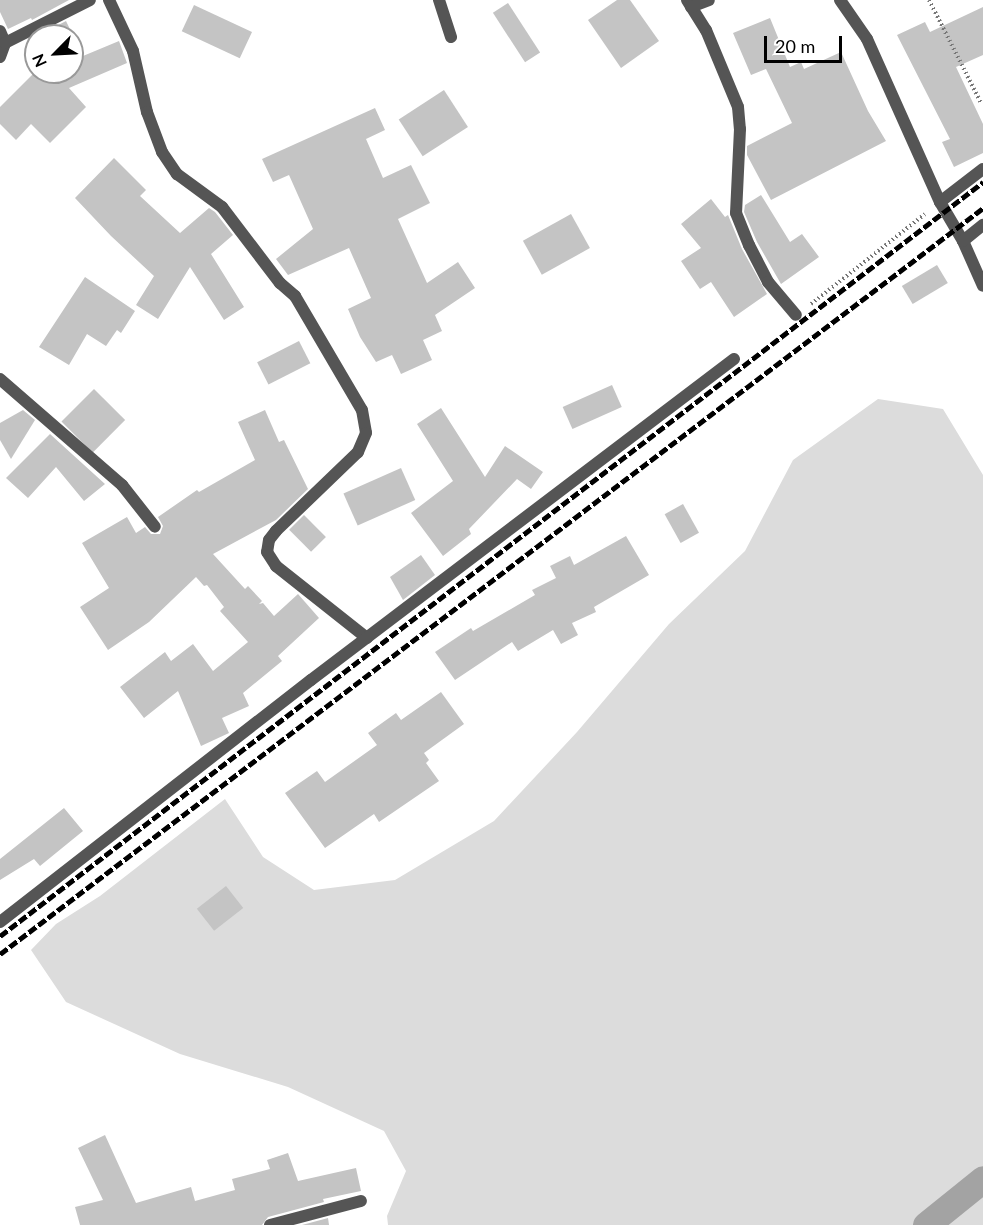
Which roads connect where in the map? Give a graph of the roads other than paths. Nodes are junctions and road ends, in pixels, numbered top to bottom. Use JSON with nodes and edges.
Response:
{"nodes":[{"id":1,"x":90,"y":0,"type":"edge"},
{"id":2,"x":109,"y":0,"type":"edge"},
{"id":3,"x":439,"y":0,"type":"edge"},
{"id":4,"x":709,"y":0,"type":"edge"},
{"id":5,"x":840,"y":0,"type":"edge"},
{"id":6,"x":689,"y":3,"type":"edge"},
{"id":7,"x":0,"y":31,"type":"edge"},
{"id":8,"x":451,"y":37,"type":"dead end"},
{"id":9,"x":5,"y":44,"type":"junction"},
{"id":10,"x":0,"y":57,"type":"edge"},
{"id":11,"x":983,"y":169,"type":"edge"},
{"id":12,"x":940,"y":202,"type":"junction"},
{"id":13,"x":983,"y":225,"type":"edge"},
{"id":14,"x":963,"y":241,"type":"junction"},
{"id":15,"x":983,"y":286,"type":"edge"},
{"id":16,"x":796,"y":315,"type":"road end"},
{"id":17,"x":734,"y":359,"type":"dead end"},
{"id":18,"x":0,"y":379,"type":"edge"},
{"id":19,"x":154,"y":527,"type":"dead end"},
{"id":20,"x":367,"y":638,"type":"junction"},
{"id":21,"x":0,"y":922,"type":"edge"},
{"id":22,"x":360,"y":1201,"type":"dead end"},
{"id":23,"x":270,"y":1225,"type":"edge"}],
"edges":[{"from":1,"to":9,"type":"street"},
{"from":2,"to":20,"type":"street"},
{"from":3,"to":8,"type":"street"},
{"from":4,"to":6,"type":"street"},
{"from":5,"to":12,"type":"street"},
{"from":6,"to":16,"type":"street"},
{"from":7,"to":9,"type":"street"},
{"from":9,"to":10,"type":"street"},
{"from":11,"to":12,"type":"street"},
{"from":12,"to":14,"type":"street"},
{"from":13,"to":14,"type":"street"},
{"from":14,"to":15,"type":"street"},
{"from":17,"to":20,"type":"street"},
{"from":18,"to":19,"type":"street"},
{"from":20,"to":21,"type":"street"},
{"from":22,"to":23,"type":"street"}]}
